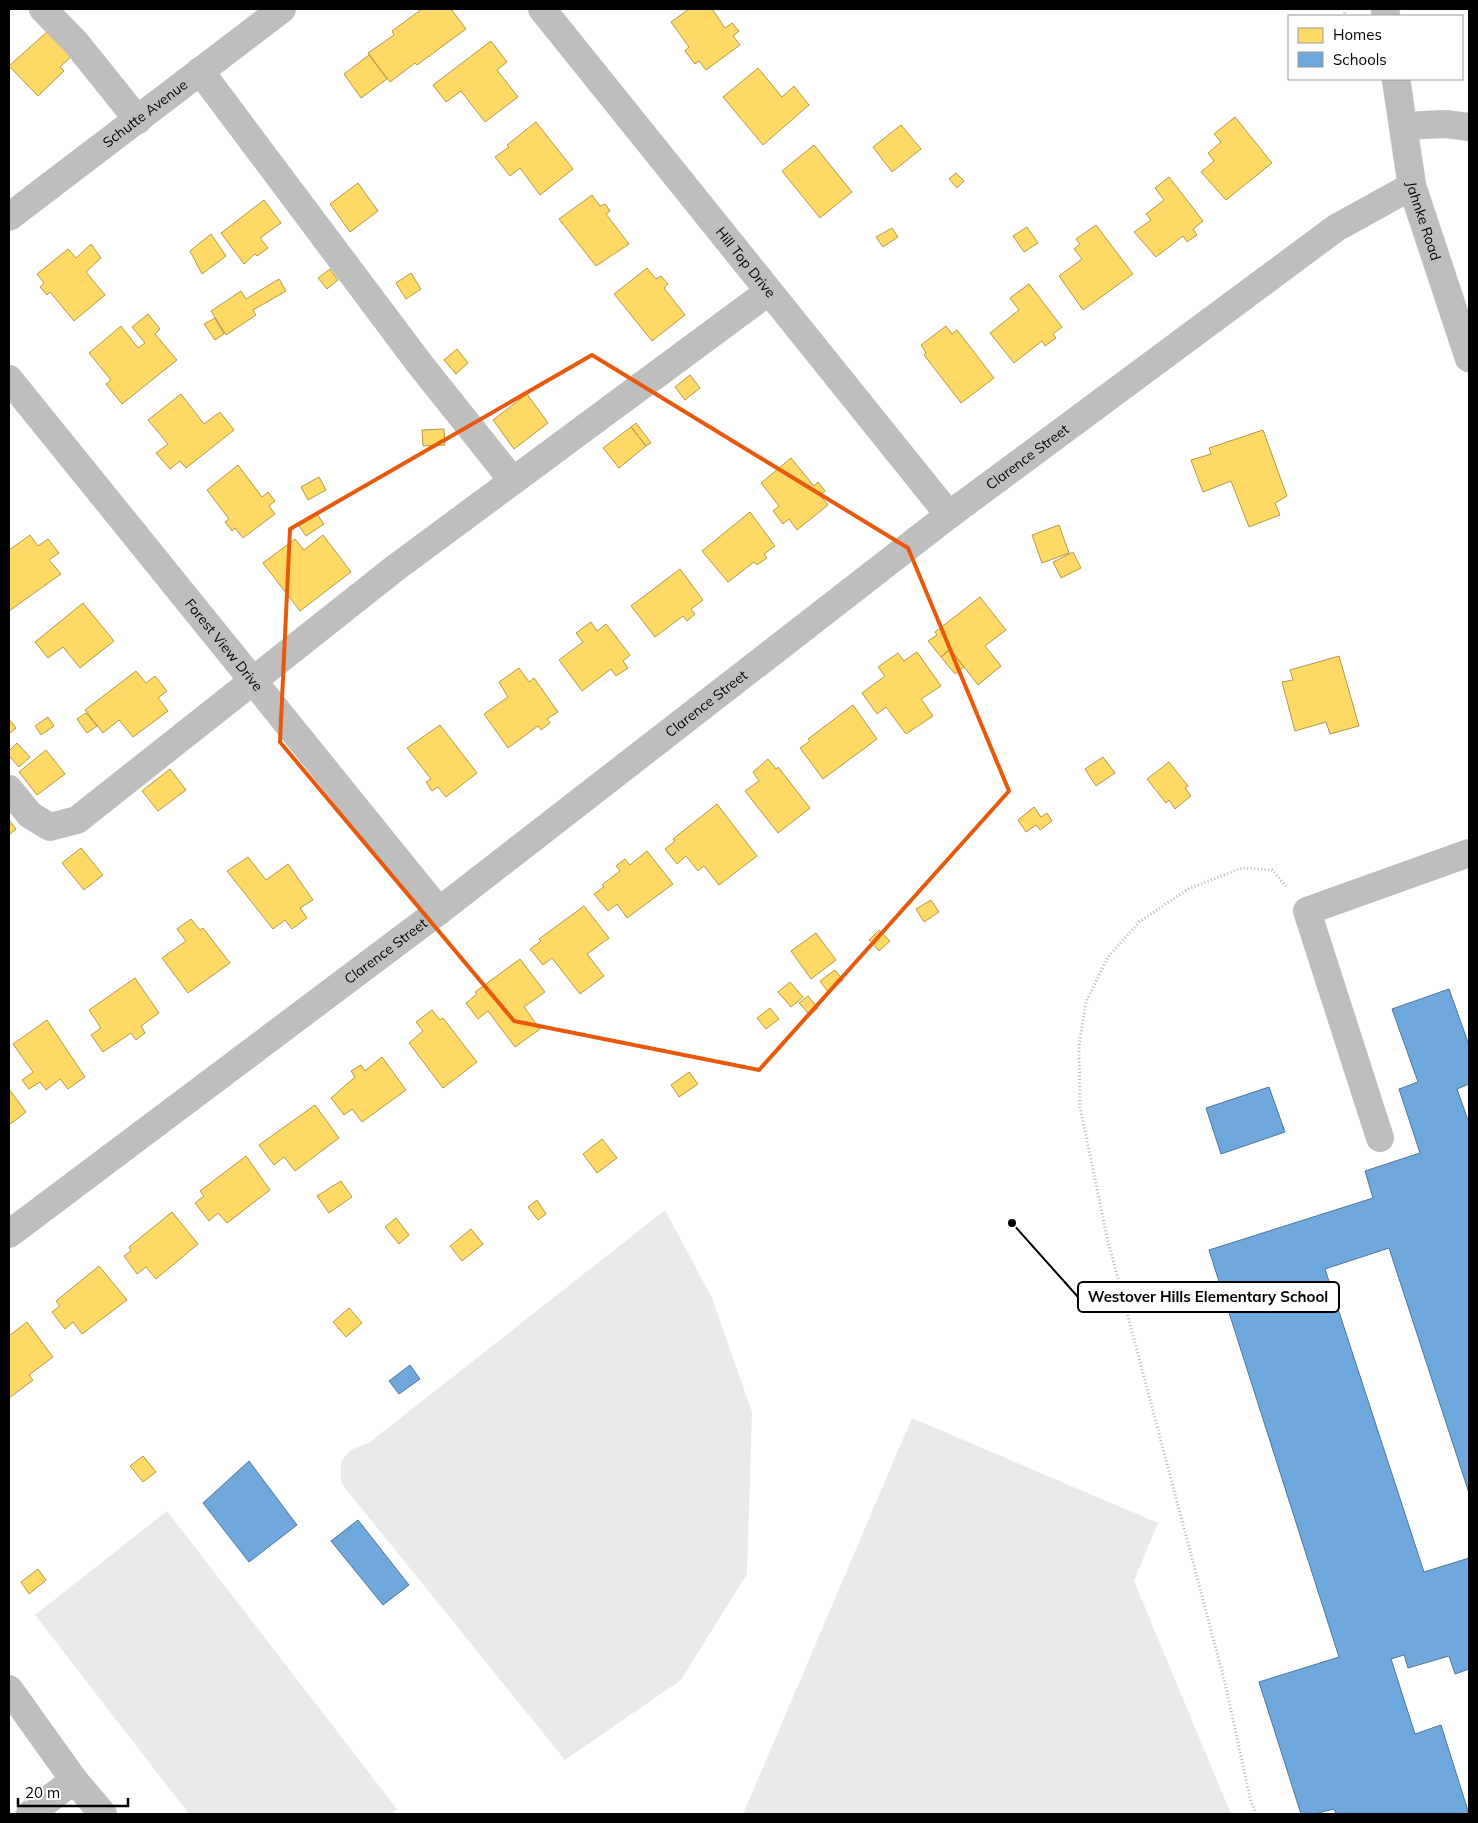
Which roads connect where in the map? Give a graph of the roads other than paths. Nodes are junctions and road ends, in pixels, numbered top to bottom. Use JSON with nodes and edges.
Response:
{"nodes":[{"id":1,"x":43,"y":9,"type":"edge"},
{"id":2,"x":282,"y":9,"type":"edge"},
{"id":3,"x":542,"y":9,"type":"edge"},
{"id":4,"x":200,"y":71,"type":"junction"},
{"id":5,"x":1396,"y":80,"type":"edge"},
{"id":6,"x":138,"y":120,"type":"junction"},
{"id":7,"x":1403,"y":126,"type":"junction"},
{"id":8,"x":1469,"y":127,"type":"edge"},
{"id":9,"x":1412,"y":186,"type":"junction"},
{"id":10,"x":9,"y":217,"type":"edge"},
{"id":11,"x":768,"y":292,"type":"junction"},
{"id":12,"x":1469,"y":358,"type":"edge"},
{"id":13,"x":9,"y":379,"type":"edge"},
{"id":14,"x":513,"y":481,"type":"junction"},
{"id":15,"x":949,"y":515,"type":"junction"},
{"id":16,"x":252,"y":679,"type":"junction"},
{"id":17,"x":9,"y":789,"type":"edge"},
{"id":18,"x":1469,"y":853,"type":"edge"},
{"id":19,"x":440,"y":911,"type":"junction"},
{"id":20,"x":1380,"y":1138,"type":"dead end"},
{"id":21,"x":9,"y":1234,"type":"edge"},
{"id":22,"x":9,"y":1689,"type":"edge"},
{"id":23,"x":74,"y":1780,"type":"junction"},
{"id":24,"x":30,"y":1814,"type":"edge"},
{"id":25,"x":103,"y":1814,"type":"edge"}],
"edges":[{"from":1,"to":6,"type":"street"},
{"from":2,"to":4,"type":"street","name":"Schutte Avenue"},
{"from":3,"to":11,"type":"street","name":"Hill Top Drive"},
{"from":4,"to":6,"type":"street","name":"Schutte Avenue"},
{"from":4,"to":14,"type":"street"},
{"from":5,"to":7,"type":"main road","name":"Jahnke Road"},
{"from":6,"to":10,"type":"street","name":"Schutte Avenue"},
{"from":7,"to":8,"type":"street"},
{"from":7,"to":9,"type":"main road","name":"Jahnke Road"},
{"from":9,"to":12,"type":"main road","name":"Jahnke Road"},
{"from":9,"to":15,"type":"street","name":"Clarence Street"},
{"from":11,"to":14,"type":"street"},
{"from":11,"to":15,"type":"street","name":"Hill Top Drive"},
{"from":13,"to":16,"type":"street","name":"Forest View Drive"},
{"from":14,"to":16,"type":"street"},
{"from":15,"to":19,"type":"street","name":"Clarence Street"},
{"from":16,"to":17,"type":"street"},
{"from":16,"to":19,"type":"street","name":"Forest View Drive"},
{"from":18,"to":20,"type":"street"},
{"from":19,"to":21,"type":"street","name":"Clarence Street"},
{"from":22,"to":23,"type":"street"},
{"from":23,"to":24,"type":"street"},
{"from":23,"to":25,"type":"street"}]}
